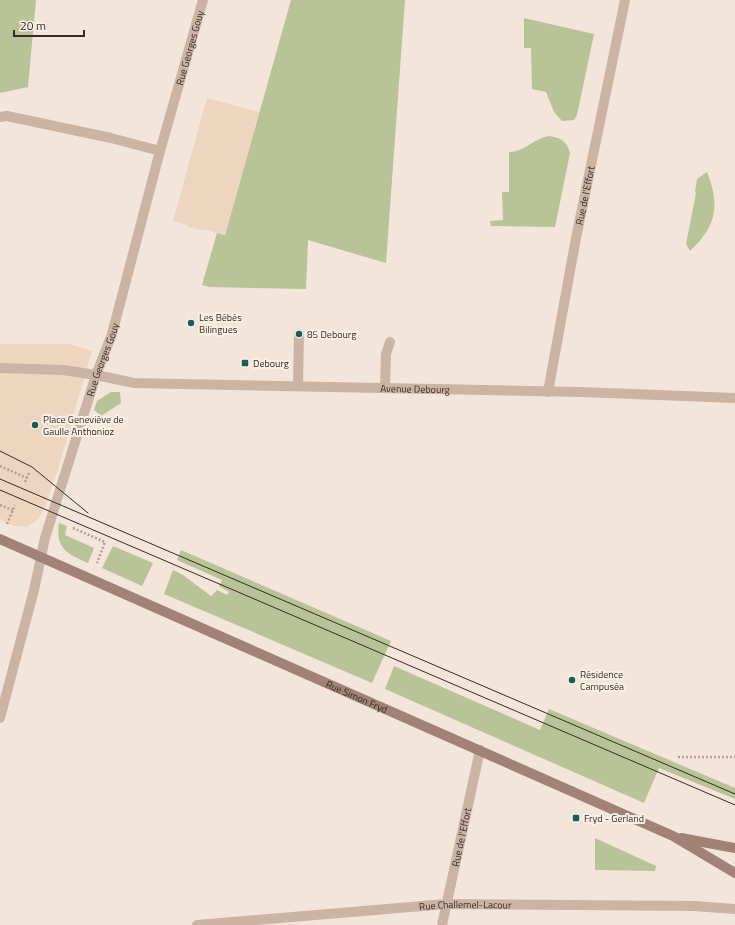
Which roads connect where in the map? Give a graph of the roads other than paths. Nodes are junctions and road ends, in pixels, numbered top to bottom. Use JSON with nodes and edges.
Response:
{"nodes":[{"id":1,"x":203,"y":0,"type":"edge"},
{"id":2,"x":625,"y":0,"type":"edge"},
{"id":3,"x":0,"y":117,"type":"edge"},
{"id":4,"x":160,"y":151,"type":"junction"},
{"id":5,"x":299,"y":334,"type":"dead end"},
{"id":6,"x":390,"y":342,"type":"dead end"},
{"id":7,"x":0,"y":368,"type":"edge"},
{"id":8,"x":96,"y":375,"type":"junction"},
{"id":9,"x":298,"y":385,"type":"junction"},
{"id":10,"x":385,"y":388,"type":"junction"},
{"id":11,"x":548,"y":392,"type":"junction"},
{"id":12,"x":735,"y":398,"type":"edge"},
{"id":13,"x":0,"y":539,"type":"edge"},
{"id":14,"x":40,"y":558,"type":"junction"},
{"id":15,"x":0,"y":718,"type":"edge"},
{"id":16,"x":480,"y":750,"type":"junction"},
{"id":17,"x":673,"y":836,"type":"junction"},
{"id":18,"x":735,"y":848,"type":"edge"},
{"id":19,"x":735,"y":873,"type":"edge"},
{"id":20,"x":446,"y":904,"type":"junction"},
{"id":21,"x":735,"y":909,"type":"edge"},
{"id":22,"x":197,"y":925,"type":"edge"},
{"id":23,"x":442,"y":925,"type":"edge"}],
"edges":[{"from":1,"to":4,"type":"street","name":"Rue Georges Gouy"},
{"from":2,"to":11,"type":"street","name":"Rue de l'Effort"},
{"from":3,"to":4,"type":"street"},
{"from":4,"to":8,"type":"street","name":"Rue Georges Gouy"},
{"from":5,"to":9,"type":"street"},
{"from":6,"to":10,"type":"street"},
{"from":7,"to":8,"type":"street","name":"Avenue Debourg"},
{"from":8,"to":9,"type":"street","name":"Avenue Debourg"},
{"from":8,"to":14,"type":"street","name":"Rue Georges Gouy"},
{"from":9,"to":10,"type":"street","name":"Avenue Debourg"},
{"from":10,"to":11,"type":"street","name":"Avenue Debourg"},
{"from":11,"to":12,"type":"street","name":"Avenue Debourg"},
{"from":13,"to":14,"type":"street"},
{"from":14,"to":15,"type":"street","name":"Rue Georges Gouy"},
{"from":14,"to":16,"type":"street","name":"Rue Simon Fryd"},
{"from":16,"to":17,"type":"street","name":"Rue Simon Fryd"},
{"from":16,"to":20,"type":"street","name":"Rue de l'Effort"},
{"from":17,"to":18,"type":"street","name":"Rue Simon Fryd"},
{"from":17,"to":19,"type":"street","name":"Rue Simon Fryd"},
{"from":20,"to":21,"type":"street","name":"Rue Challemel-Lacour"},
{"from":20,"to":22,"type":"street","name":"Rue Challemel-Lacour"},
{"from":20,"to":23,"type":"street","name":"Rue de l'Effort"}]}
